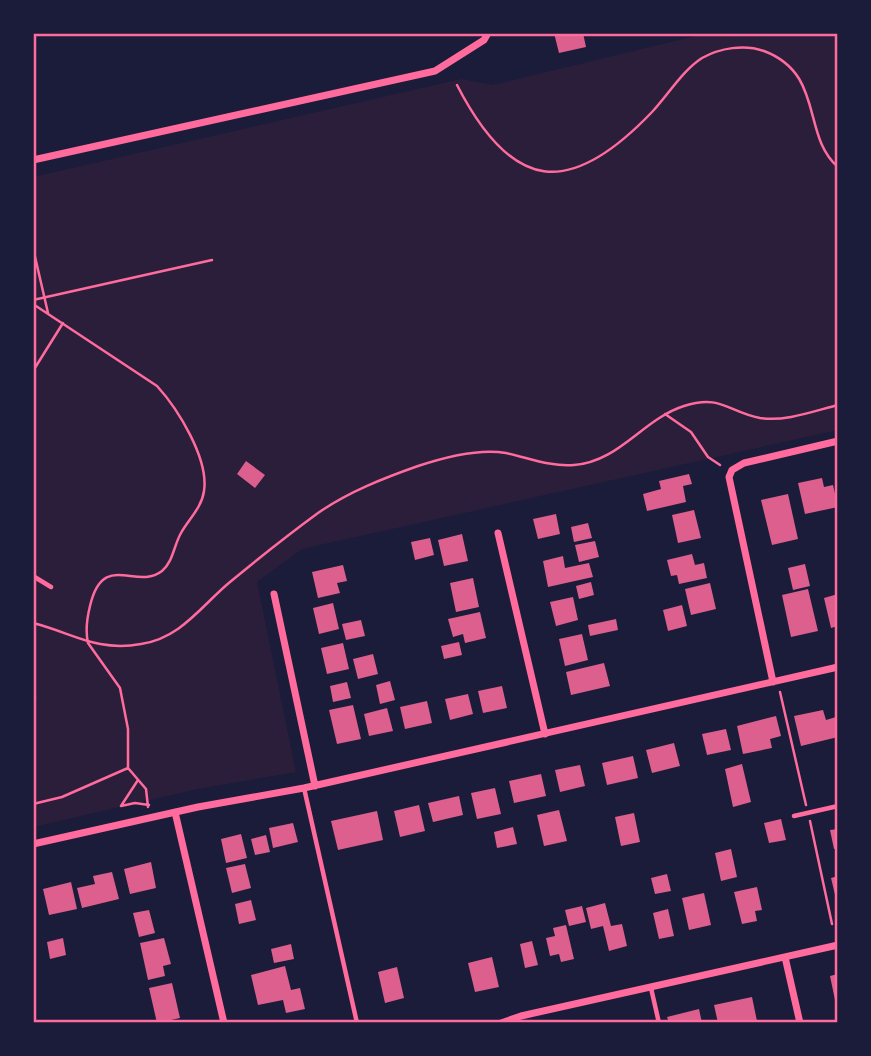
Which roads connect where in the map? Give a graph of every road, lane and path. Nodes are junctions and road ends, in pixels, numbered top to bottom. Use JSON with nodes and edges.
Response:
{"nodes":[{"id":1,"x":486,"y":37,"type":"edge"},
{"id":2,"x":457,"y":85,"type":"dead end"},
{"id":3,"x":33,"y":160,"type":"edge"},
{"id":4,"x":838,"y":167,"type":"edge"},
{"id":5,"x":33,"y":248,"type":"edge"},
{"id":6,"x":212,"y":260,"type":"dead end"},
{"id":7,"x":44,"y":298,"type":"junction"},
{"id":8,"x":33,"y":302,"type":"edge"},
{"id":9,"x":48,"y":314,"type":"junction"},
{"id":10,"x":63,"y":323,"type":"junction"},
{"id":11,"x":33,"y":371,"type":"edge"},
{"id":12,"x":838,"y":405,"type":"edge"},
{"id":13,"x":665,"y":414,"type":"junction"},
{"id":14,"x":838,"y":441,"type":"edge"},
{"id":15,"x":732,"y":470,"type":"junction"},
{"id":16,"x":498,"y":533,"type":"dead end"},
{"id":17,"x":33,"y":576,"type":"edge"},
{"id":18,"x":51,"y":587,"type":"dead end"},
{"id":19,"x":274,"y":594,"type":"dead end"},
{"id":20,"x":33,"y":623,"type":"edge"},
{"id":21,"x":88,"y":643,"type":"junction"},
{"id":22,"x":838,"y":667,"type":"edge"},
{"id":23,"x":773,"y":682,"type":"junction"},
{"id":24,"x":545,"y":734,"type":"junction"},
{"id":25,"x":128,"y":768,"type":"junction"},
{"id":26,"x":138,"y":778,"type":"junction"},
{"id":27,"x":315,"y":786,"type":"junction"},
{"id":28,"x":304,"y":788,"type":"junction"},
{"id":29,"x":33,"y":804,"type":"edge"},
{"id":30,"x":149,"y":805,"type":"junction"},
{"id":31,"x":838,"y":806,"type":"edge"},
{"id":32,"x":174,"y":812,"type":"junction"},
{"id":33,"x":794,"y":816,"type":"dead end"},
{"id":34,"x":143,"y":819,"type":"junction"},
{"id":35,"x":33,"y":844,"type":"edge"},
{"id":36,"x":838,"y":945,"type":"edge"},
{"id":37,"x":785,"y":957,"type":"junction"},
{"id":38,"x":651,"y":987,"type":"junction"},
{"id":39,"x":510,"y":1021,"type":"edge"},
{"id":40,"x":224,"y":1023,"type":"edge"},
{"id":41,"x":357,"y":1023,"type":"edge"},
{"id":42,"x":501,"y":1023,"type":"edge"},
{"id":43,"x":659,"y":1023,"type":"edge"},
{"id":44,"x":800,"y":1023,"type":"edge"}],
"edges":[{"from":1,"to":3,"type":"street"},
{"from":2,"to":4,"type":"path"},
{"from":5,"to":7,"type":"path"},
{"from":6,"to":7,"type":"path"},
{"from":7,"to":8,"type":"path"},
{"from":7,"to":9,"type":"path"},
{"from":8,"to":9,"type":"path"},
{"from":9,"to":10,"type":"path"},
{"from":10,"to":11,"type":"path"},
{"from":10,"to":21,"type":"path"},
{"from":12,"to":13,"type":"path"},
{"from":13,"to":15,"type":"path"},
{"from":13,"to":21,"type":"path"},
{"from":14,"to":15,"type":"street"},
{"from":15,"to":23,"type":"street"},
{"from":16,"to":24,"type":"street"},
{"from":17,"to":18,"type":"lane"},
{"from":19,"to":27,"type":"street"},
{"from":20,"to":21,"type":"path"},
{"from":21,"to":25,"type":"path"},
{"from":22,"to":23,"type":"street"},
{"from":23,"to":24,"type":"street"},
{"from":24,"to":27,"type":"street"},
{"from":25,"to":26,"type":"path"},
{"from":25,"to":29,"type":"path"},
{"from":26,"to":30,"type":"path"},
{"from":26,"to":30,"type":"path"},
{"from":27,"to":28,"type":"street"},
{"from":28,"to":32,"type":"street"},
{"from":28,"to":41,"type":"lane"},
{"from":30,"to":34,"type":"path"},
{"from":31,"to":33,"type":"lane"},
{"from":32,"to":34,"type":"street"},
{"from":32,"to":40,"type":"street"},
{"from":34,"to":35,"type":"street"},
{"from":36,"to":37,"type":"street"},
{"from":37,"to":38,"type":"street"},
{"from":37,"to":44,"type":"street"},
{"from":38,"to":39,"type":"street"},
{"from":38,"to":43,"type":"lane"},
{"from":39,"to":42,"type":"street"}]}
